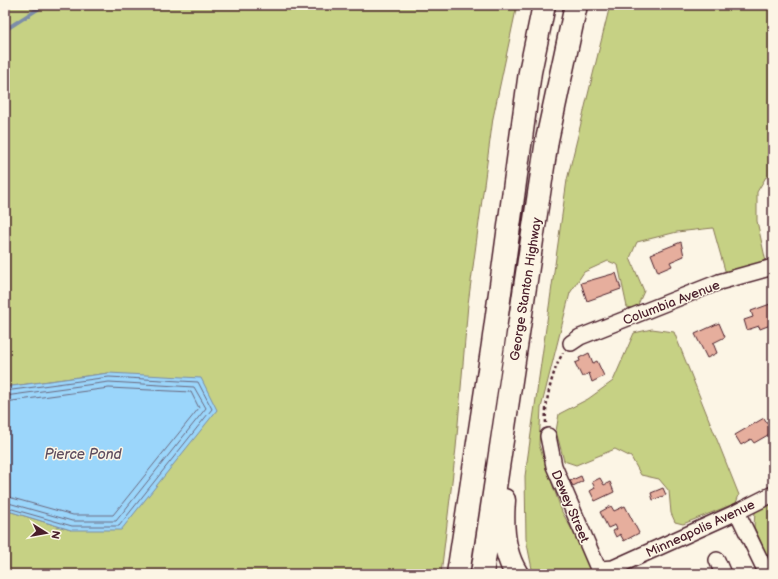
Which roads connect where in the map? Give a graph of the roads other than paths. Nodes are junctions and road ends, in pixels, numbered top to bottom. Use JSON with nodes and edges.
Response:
{"nodes":[{"id":1,"x":544,"y":5,"type":"edge"},
{"id":2,"x":576,"y":5,"type":"edge"},
{"id":3,"x":773,"y":266,"type":"edge"},
{"id":4,"x":572,"y":343,"type":"road end"},
{"id":5,"x":514,"y":356,"type":"junction"},
{"id":6,"x":548,"y":436,"type":"road end"},
{"id":7,"x":773,"y":494,"type":"edge"},
{"id":8,"x":737,"y":512,"type":"junction"},
{"id":9,"x":718,"y":560,"type":"dead end"},
{"id":10,"x":604,"y":569,"type":"joint"},
{"id":11,"x":458,"y":574,"type":"edge"},
{"id":12,"x":482,"y":574,"type":"edge"},
{"id":13,"x":517,"y":574,"type":"edge"},
{"id":14,"x":724,"y":574,"type":"edge"},
{"id":15,"x":767,"y":574,"type":"edge"}],
"edges":[{"from":1,"to":11,"type":"highway","name":"George Stanton Highway"},
{"from":2,"to":5,"type":"highway","name":"George Stanton Highway"},
{"from":3,"to":4,"type":"street","name":"Columbia Avenue"},
{"from":5,"to":12,"type":"highway","name":"George Stanton Highway"},
{"from":5,"to":13,"type":"highway"},
{"from":6,"to":10,"type":"street","name":"Dewey Street"},
{"from":7,"to":8,"type":"street","name":"Minneapolis Avenue"},
{"from":8,"to":10,"type":"street","name":"Minneapolis Avenue"},
{"from":8,"to":15,"type":"street"},
{"from":9,"to":14,"type":"street"}]}
